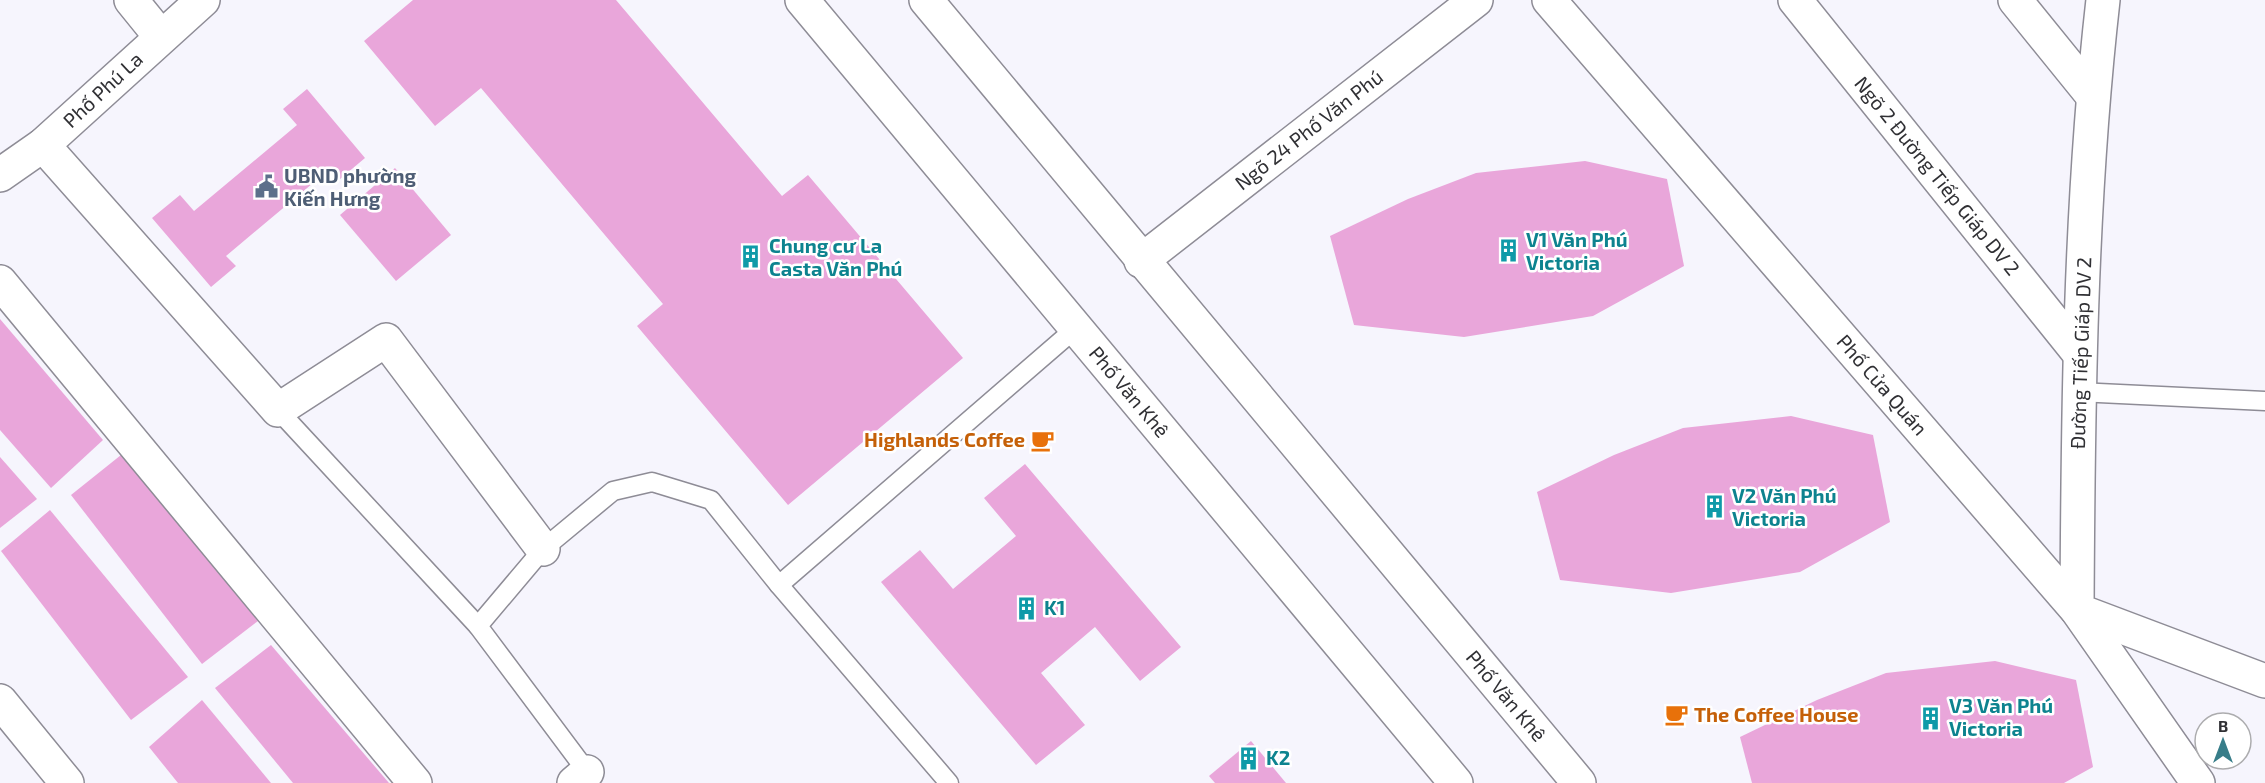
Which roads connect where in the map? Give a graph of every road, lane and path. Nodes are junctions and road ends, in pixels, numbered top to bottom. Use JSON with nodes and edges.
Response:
{"nodes":[{"id":1,"x":130,"y":0,"type":"edge"},
{"id":2,"x":203,"y":0,"type":"edge"},
{"id":3,"x":802,"y":0,"type":"edge"},
{"id":4,"x":926,"y":0,"type":"edge"},
{"id":5,"x":1476,"y":0,"type":"edge"},
{"id":6,"x":1549,"y":0,"type":"edge"},
{"id":7,"x":1795,"y":0,"type":"edge"},
{"id":8,"x":2015,"y":0,"type":"edge"},
{"id":9,"x":2103,"y":0,"type":"edge"},
{"id":10,"x":161,"y":37,"type":"junction"},
{"id":11,"x":2092,"y":95,"type":"junction"},
{"id":12,"x":43,"y":145,"type":"junction"},
{"id":13,"x":0,"y":175,"type":"edge"},
{"id":14,"x":1141,"y":261,"type":"junction"},
{"id":15,"x":0,"y":282,"type":"edge"},
{"id":16,"x":1076,"y":328,"type":"junction"},
{"id":17,"x":2078,"y":352,"type":"junction"},
{"id":18,"x":2078,"y":392,"type":"junction"},
{"id":19,"x":2265,"y":401,"type":"edge"},
{"id":20,"x":278,"y":410,"type":"junction"},
{"id":21,"x":543,"y":549,"type":"junction"},
{"id":22,"x":779,"y":585,"type":"junction"},
{"id":23,"x":2077,"y":610,"type":"junction"},
{"id":24,"x":478,"y":626,"type":"junction"},
{"id":25,"x":2265,"y":681,"type":"edge"},
{"id":26,"x":0,"y":701,"type":"edge"},
{"id":27,"x":586,"y":779,"type":"edge"},
{"id":28,"x":67,"y":783,"type":"edge"},
{"id":29,"x":415,"y":783,"type":"edge"},
{"id":30,"x":949,"y":783,"type":"edge"},
{"id":31,"x":1456,"y":783,"type":"edge"},
{"id":32,"x":1579,"y":783,"type":"edge"},
{"id":33,"x":2198,"y":783,"type":"edge"}],
"edges":[{"from":1,"to":10,"type":"street"},
{"from":2,"to":10,"type":"street","name":"Phố Phú La"},
{"from":3,"to":16,"type":"street","name":"Phố Văn Khê"},
{"from":4,"to":14,"type":"street","name":"Phố Văn Khê"},
{"from":5,"to":14,"type":"street","name":"Ngõ 24 Phố Văn Phú"},
{"from":6,"to":23,"type":"street","name":"Phố Cửa Quán"},
{"from":7,"to":17,"type":"street","name":"Ngõ 2 Đường Tiếp Giáp DV 2"},
{"from":8,"to":11,"type":"street"},
{"from":9,"to":11,"type":"street","name":"Đường Tiếp Giáp DV 2"},
{"from":10,"to":12,"type":"street","name":"Phố Phú La"},
{"from":11,"to":17,"type":"street","name":"Đường Tiếp Giáp DV 2"},
{"from":12,"to":13,"type":"street","name":"Phố Phú La"},
{"from":12,"to":20,"type":"street"},
{"from":14,"to":32,"type":"street","name":"Phố Văn Khê"},
{"from":15,"to":29,"type":"street"},
{"from":16,"to":22,"type":"lane"},
{"from":16,"to":31,"type":"street","name":"Phố Văn Khê"},
{"from":17,"to":18,"type":"street","name":"Đường Tiếp Giáp DV 2"},
{"from":18,"to":19,"type":"lane"},
{"from":18,"to":23,"type":"street","name":"Đường Tiếp Giáp DV 2"},
{"from":20,"to":21,"type":"street"},
{"from":20,"to":24,"type":"lane"},
{"from":21,"to":22,"type":"lane"},
{"from":21,"to":24,"type":"lane"},
{"from":22,"to":30,"type":"lane"},
{"from":23,"to":25,"type":"street"},
{"from":23,"to":33,"type":"street","name":"Phố Cửa Quán"},
{"from":24,"to":27,"type":"lane"},
{"from":26,"to":28,"type":"street"}]}
